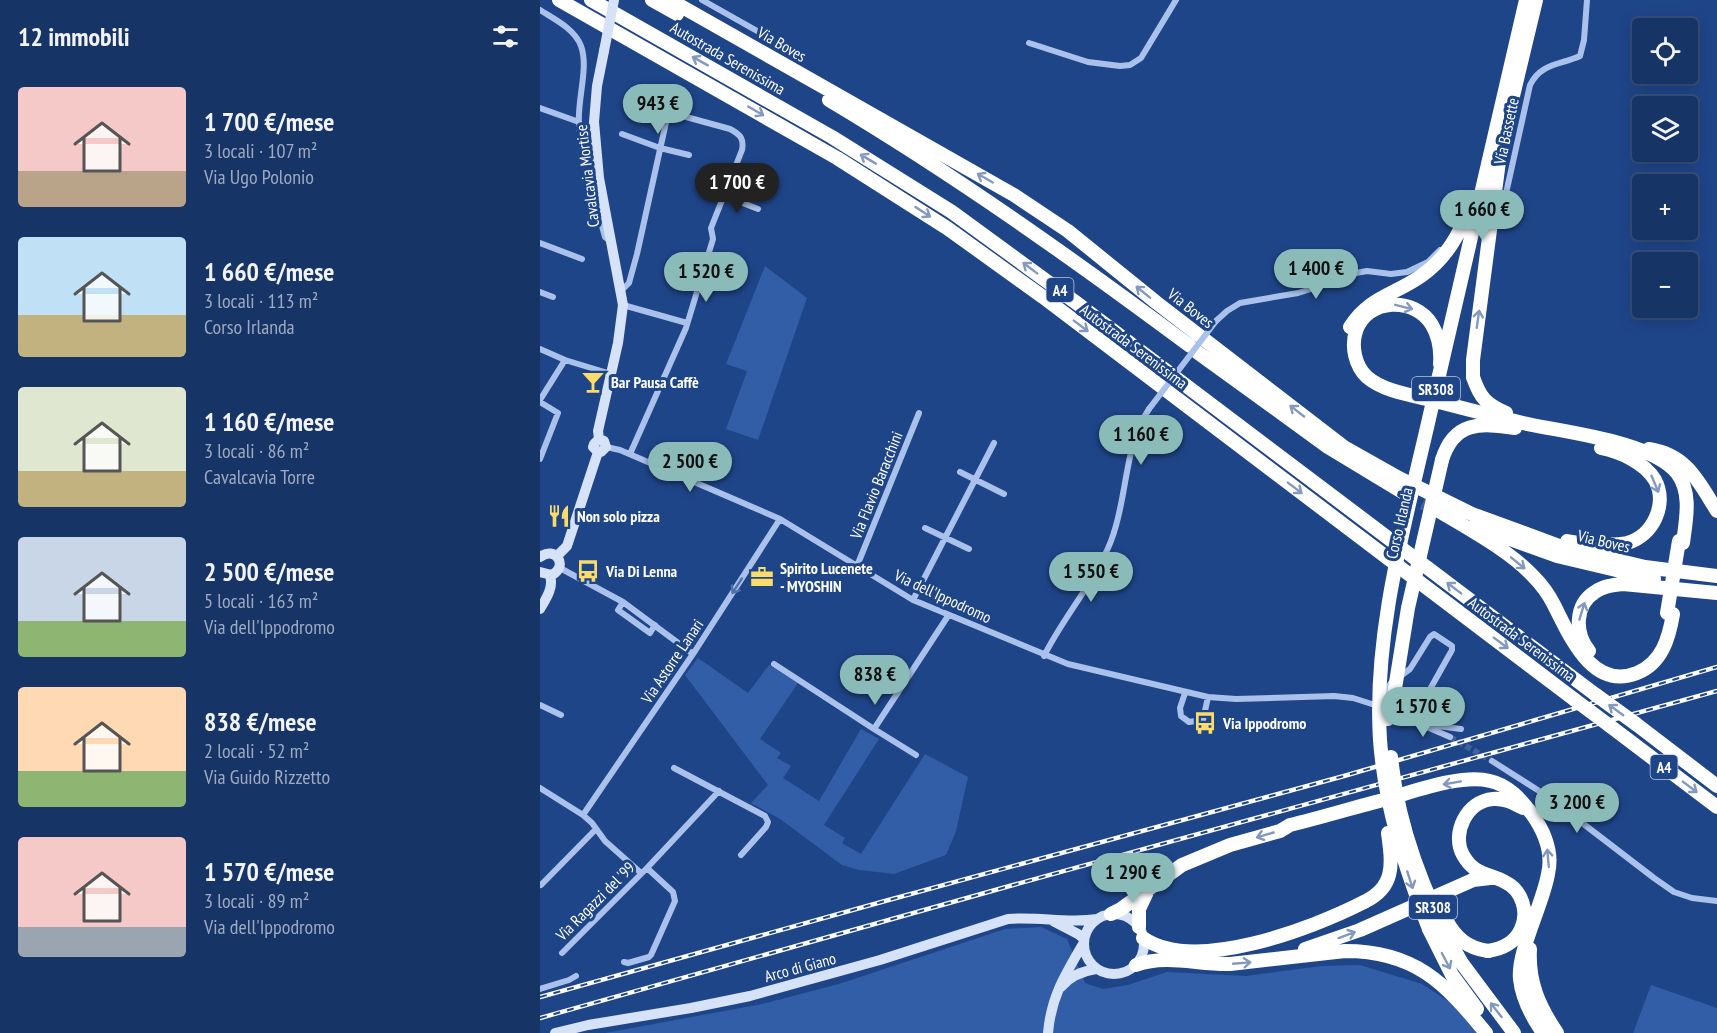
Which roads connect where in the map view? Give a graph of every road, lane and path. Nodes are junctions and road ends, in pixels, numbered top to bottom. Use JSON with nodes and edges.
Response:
{"nodes":[{"id":1,"x":559,"y":0,"type":"edge"},
{"id":2,"x":591,"y":0,"type":"edge"},
{"id":3,"x":614,"y":0,"type":"edge"},
{"id":4,"x":652,"y":0,"type":"edge"},
{"id":5,"x":670,"y":0,"type":"edge"},
{"id":6,"x":702,"y":0,"type":"edge"},
{"id":7,"x":1176,"y":0,"type":"edge"},
{"id":8,"x":1526,"y":0,"type":"edge"},
{"id":9,"x":1536,"y":0,"type":"edge"},
{"id":10,"x":1587,"y":0,"type":"edge"},
{"id":11,"x":540,"y":10,"type":"edge"},
{"id":12,"x":1029,"y":43,"type":"dead end"},
{"id":13,"x":782,"y":45,"type":"dead end"},
{"id":14,"x":672,"y":95,"type":"dead end"},
{"id":15,"x":540,"y":108,"type":"edge"},
{"id":16,"x":668,"y":112,"type":"junction"},
{"id":17,"x":579,"y":122,"type":"junction"},
{"id":18,"x":622,"y":134,"type":"dead end"},
{"id":19,"x":1502,"y":146,"type":"junction"},
{"id":20,"x":660,"y":148,"type":"junction"},
{"id":21,"x":689,"y":155,"type":"dead end"},
{"id":22,"x":1488,"y":164,"type":"junction"},
{"id":23,"x":725,"y":196,"type":"junction"},
{"id":24,"x":758,"y":209,"type":"dead end"},
{"id":25,"x":610,"y":240,"type":"junction"},
{"id":26,"x":540,"y":243,"type":"edge"},
{"id":27,"x":582,"y":259,"type":"dead end"},
{"id":28,"x":621,"y":291,"type":"junction"},
{"id":29,"x":540,"y":292,"type":"edge"},
{"id":30,"x":553,"y":297,"type":"dead end"},
{"id":31,"x":623,"y":309,"type":"junction"},
{"id":32,"x":687,"y":323,"type":"junction"},
{"id":33,"x":1354,"y":328,"type":"junction"},
{"id":34,"x":540,"y":349,"type":"edge"},
{"id":35,"x":565,"y":360,"type":"junction"},
{"id":36,"x":610,"y":374,"type":"junction"},
{"id":37,"x":1440,"y":375,"type":"junction"},
{"id":38,"x":540,"y":401,"type":"edge"},
{"id":39,"x":919,"y":413,"type":"dead end"},
{"id":40,"x":1551,"y":432,"type":"junction"},
{"id":41,"x":994,"y":443,"type":"dead end"},
{"id":42,"x":1624,"y":445,"type":"junction"},
{"id":43,"x":601,"y":446,"type":"junction"},
{"id":44,"x":1609,"y":450,"type":"junction"},
{"id":45,"x":630,"y":454,"type":"junction"},
{"id":46,"x":540,"y":459,"type":"edge"},
{"id":47,"x":960,"y":472,"type":"dead end"},
{"id":48,"x":975,"y":480,"type":"junction"},
{"id":49,"x":1404,"y":493,"type":"tunnel mouth"},
{"id":50,"x":1004,"y":494,"type":"dead end"},
{"id":51,"x":1460,"y":509,"type":"junction"},
{"id":52,"x":1717,"y":511,"type":"edge"},
{"id":53,"x":780,"y":519,"type":"junction"},
{"id":54,"x":925,"y":528,"type":"dead end"},
{"id":55,"x":946,"y":538,"type":"junction"},
{"id":56,"x":1681,"y":542,"type":"junction"},
{"id":57,"x":969,"y":549,"type":"dead end"},
{"id":58,"x":557,"y":556,"type":"junction"},
{"id":59,"x":540,"y":557,"type":"edge"},
{"id":60,"x":857,"y":566,"type":"junction"},
{"id":61,"x":560,"y":568,"type":"junction"},
{"id":62,"x":543,"y":573,"type":"edge"},
{"id":63,"x":1717,"y":576,"type":"edge"},
{"id":64,"x":1717,"y":587,"type":"edge"},
{"id":65,"x":1717,"y":593,"type":"edge"},
{"id":66,"x":913,"y":600,"type":"junction"},
{"id":67,"x":540,"y":609,"type":"edge"},
{"id":68,"x":1670,"y":613,"type":"junction"},
{"id":69,"x":948,"y":615,"type":"junction"},
{"id":70,"x":693,"y":654,"type":"junction"},
{"id":71,"x":1044,"y":656,"type":"junction"},
{"id":72,"x":774,"y":664,"type":"dead end"},
{"id":73,"x":1185,"y":693,"type":"junction"},
{"id":74,"x":1208,"y":697,"type":"junction"},
{"id":75,"x":540,"y":705,"type":"edge"},
{"id":76,"x":1385,"y":713,"type":"junction"},
{"id":77,"x":561,"y":715,"type":"dead end"},
{"id":78,"x":874,"y":729,"type":"junction"},
{"id":79,"x":1461,"y":729,"type":"dead end"},
{"id":80,"x":1450,"y":737,"type":"tunnel mouth"},
{"id":81,"x":916,"y":755,"type":"dead end"},
{"id":82,"x":1492,"y":761,"type":"tunnel mouth"},
{"id":83,"x":674,"y":768,"type":"dead end"},
{"id":84,"x":1384,"y":783,"type":"junction"},
{"id":85,"x":1717,"y":786,"type":"edge"},
{"id":86,"x":540,"y":788,"type":"edge"},
{"id":87,"x":719,"y":791,"type":"junction"},
{"id":88,"x":1717,"y":807,"type":"edge"},
{"id":89,"x":1530,"y":812,"type":"junction"},
{"id":90,"x":582,"y":815,"type":"junction"},
{"id":91,"x":596,"y":830,"type":"junction"},
{"id":92,"x":1412,"y":849,"type":"junction"},
{"id":93,"x":741,"y":855,"type":"dead end"},
{"id":94,"x":647,"y":868,"type":"junction"},
{"id":95,"x":641,"y":873,"type":"junction"},
{"id":96,"x":1490,"y":878,"type":"junction"},
{"id":97,"x":541,"y":885,"type":"edge"},
{"id":98,"x":1147,"y":890,"type":"junction"},
{"id":99,"x":1717,"y":902,"type":"edge"},
{"id":100,"x":1111,"y":914,"type":"junction"},
{"id":101,"x":1047,"y":918,"type":"junction"},
{"id":102,"x":1097,"y":919,"type":"junction"},
{"id":103,"x":1533,"y":924,"type":"junction"},
{"id":104,"x":1141,"y":933,"type":"junction"},
{"id":105,"x":1083,"y":942,"type":"junction"},
{"id":106,"x":562,"y":953,"type":"dead end"},
{"id":107,"x":1271,"y":960,"type":"junction"},
{"id":108,"x":624,"y":962,"type":"dead end"},
{"id":109,"x":1136,"y":965,"type":"junction"},
{"id":110,"x":1096,"y":969,"type":"junction"},
{"id":111,"x":576,"y":976,"type":"dead end"},
{"id":112,"x":540,"y":989,"type":"edge"},
{"id":113,"x":1057,"y":991,"type":"junction"},
{"id":114,"x":555,"y":1033,"type":"edge"},
{"id":115,"x":1048,"y":1033,"type":"edge"},
{"id":116,"x":1486,"y":1033,"type":"edge"},
{"id":117,"x":1496,"y":1033,"type":"edge"},
{"id":118,"x":1514,"y":1033,"type":"edge"},
{"id":119,"x":1543,"y":1033,"type":"edge"},
{"id":120,"x":1557,"y":1033,"type":"edge"}],
"edges":[{"from":1,"to":88,"type":"highway","name":"Autostrada Serenissima","number":"A4","one_way":true,"bridge":true},
{"from":85,"to":2,"type":"highway","name":"Autostrada Serenissima","number":"A4","one_way":true,"bridge":true},
{"from":3,"to":25,"type":"street","name":"Cavalcavia Mortise","bridge":true},
{"from":4,"to":49,"type":"highway","name":"Via Boves"},
{"from":51,"to":5,"type":"highway","name":"Via Boves","one_way":true},
{"from":6,"to":13,"type":"street"},
{"from":7,"to":12,"type":"street"},
{"from":8,"to":22,"type":"highway","name":"Corso Irlanda","number":"SR308","bridge":true},
{"from":9,"to":19,"type":"highway","name":"Corso Irlanda","number":"SR308"},
{"from":10,"to":71,"type":"street","name":"Via Bassette","bridge":true},
{"from":11,"to":17,"type":"street"},
{"from":14,"to":16,"type":"street"},
{"from":15,"to":17,"type":"street"},
{"from":16,"to":20,"type":"street"},
{"from":16,"to":23,"type":"street"},
{"from":17,"to":25,"type":"street"},
{"from":18,"to":20,"type":"street"},
{"from":40,"to":19,"type":"highway","one_way":true,"bridge":true},
{"from":19,"to":76,"type":"highway","name":"Corso Irlanda","number":"SR308","bridge":true},
{"from":20,"to":21,"type":"street"},
{"from":20,"to":28,"type":"street"},
{"from":22,"to":33,"type":"highway","bridge":true},
{"from":22,"to":37,"type":"highway","name":"Corso Irlanda","number":"SR308","bridge":true},
{"from":23,"to":24,"type":"street"},
{"from":23,"to":32,"type":"street"},
{"from":25,"to":28,"type":"street","name":"Cavalcavia Mortise"},
{"from":26,"to":27,"type":"street"},
{"from":28,"to":31,"type":"street","name":"Cavalcavia Mortise"},
{"from":29,"to":30,"type":"street"},
{"from":31,"to":32,"type":"street"},
{"from":31,"to":36,"type":"street"},
{"from":32,"to":45,"type":"street"},
{"from":33,"to":37,"type":"highway","one_way":true,"bridge":true},
{"from":33,"to":40,"type":"highway"},
{"from":34,"to":35,"type":"street"},
{"from":35,"to":36,"type":"street"},
{"from":35,"to":38,"type":"street"},
{"from":36,"to":43,"type":"street"},
{"from":37,"to":84,"type":"highway","name":"Corso Irlanda","number":"SR308","bridge":true},
{"from":38,"to":46,"type":"street"},
{"from":39,"to":60,"type":"street","name":"Via Flavio Baracchini"},
{"from":40,"to":42,"type":"highway"},
{"from":40,"to":44,"type":"highway"},
{"from":40,"to":76,"type":"highway","bridge":true},
{"from":41,"to":48,"type":"street"},
{"from":42,"to":52,"type":"highway"},
{"from":42,"to":56,"type":"highway"},
{"from":43,"to":45,"type":"street","name":"Via dell'Ippodromo"},
{"from":43,"to":58,"type":"street"},
{"from":44,"to":51,"type":"highway","one_way":true},
{"from":44,"to":56,"type":"highway"},
{"from":45,"to":53,"type":"street","name":"Via dell'Ippodromo"},
{"from":47,"to":48,"type":"street"},
{"from":48,"to":50,"type":"street"},
{"from":48,"to":55,"type":"street"},
{"from":51,"to":63,"type":"highway","name":"Via Boves"},
{"from":53,"to":60,"type":"street","name":"Via dell'Ippodromo"},
{"from":53,"to":70,"type":"street","name":"Via Astorre Lanari","one_way":true},
{"from":54,"to":55,"type":"street"},
{"from":55,"to":57,"type":"street"},
{"from":55,"to":66,"type":"street"},
{"from":56,"to":68,"type":"highway"},
{"from":58,"to":59,"type":"street"},
{"from":58,"to":61,"type":"street"},
{"from":60,"to":66,"type":"street","name":"Via dell'Ippodromo"},
{"from":61,"to":62,"type":"street"},
{"from":61,"to":70,"type":"street"},
{"from":62,"to":67,"type":"street"},
{"from":64,"to":68,"type":"highway","name":"Via Boves","one_way":true},
{"from":68,"to":65,"type":"highway","one_way":true},
{"from":66,"to":69,"type":"street","name":"Via dell'Ippodromo"},
{"from":69,"to":71,"type":"street","name":"Via dell'Ippodromo"},
{"from":69,"to":78,"type":"street"},
{"from":70,"to":90,"type":"street","name":"Via Astorre Lanari"},
{"from":71,"to":73,"type":"street","name":"Via dell'Ippodromo"},
{"from":72,"to":78,"type":"street"},
{"from":73,"to":74,"type":"street","name":"Via dell'Ippodromo"},
{"from":73,"to":74,"type":"street"},
{"from":74,"to":76,"type":"street","name":"Via dell'Ippodromo"},
{"from":75,"to":77,"type":"street"},
{"from":76,"to":79,"type":"street"},
{"from":76,"to":80,"type":"street","name":"Via dell'Ippodromo"},
{"from":76,"to":92,"type":"highway","name":"Corso Irlanda","number":"SR308","bridge":true},
{"from":78,"to":81,"type":"street"},
{"from":82,"to":99,"type":"street"},
{"from":83,"to":87,"type":"street"},
{"from":84,"to":104,"type":"highway","bridge":true},
{"from":84,"to":117,"type":"highway","name":"Corso Irlanda","number":"SR308","one_way":true,"bridge":true},
{"from":86,"to":90,"type":"street"},
{"from":87,"to":93,"type":"street"},
{"from":87,"to":94,"type":"street","name":"Via Ragazzi del '99"},
{"from":89,"to":96,"type":"highway"},
{"from":89,"to":98,"type":"highway","one_way":true},
{"from":103,"to":89,"type":"highway","one_way":true},
{"from":90,"to":91,"type":"street"},
{"from":91,"to":95,"type":"street"},
{"from":91,"to":97,"type":"street"},
{"from":92,"to":96,"type":"highway","bridge":true},
{"from":118,"to":92,"type":"highway","name":"Corso Irlanda","number":"SR308","one_way":true,"bridge":true},
{"from":94,"to":95,"type":"street","name":"Via Ragazzi del '99"},
{"from":94,"to":108,"type":"street","name":"Via Ragazzi del '99"},
{"from":95,"to":106,"type":"street","name":"Via Ragazzi del '99"},
{"from":107,"to":96,"type":"highway","one_way":true},
{"from":98,"to":100,"type":"highway"},
{"from":98,"to":104,"type":"highway"},
{"from":100,"to":102,"type":"street"},
{"from":100,"to":104,"type":"street"},
{"from":101,"to":102,"type":"street","name":"Arco di Giano"},
{"from":101,"to":105,"type":"street","name":"Arco di Giano"},
{"from":101,"to":114,"type":"street","name":"Arco di Giano"},
{"from":102,"to":105,"type":"street"},
{"from":103,"to":119,"type":"highway"},
{"from":103,"to":120,"type":"highway"},
{"from":104,"to":109,"type":"street"},
{"from":105,"to":110,"type":"street"},
{"from":105,"to":113,"type":"street"},
{"from":109,"to":107,"type":"highway","one_way":true},
{"from":107,"to":116,"type":"highway"},
{"from":109,"to":110,"type":"street"},
{"from":110,"to":113,"type":"street"},
{"from":111,"to":112,"type":"street"},
{"from":113,"to":115,"type":"street"}]}
